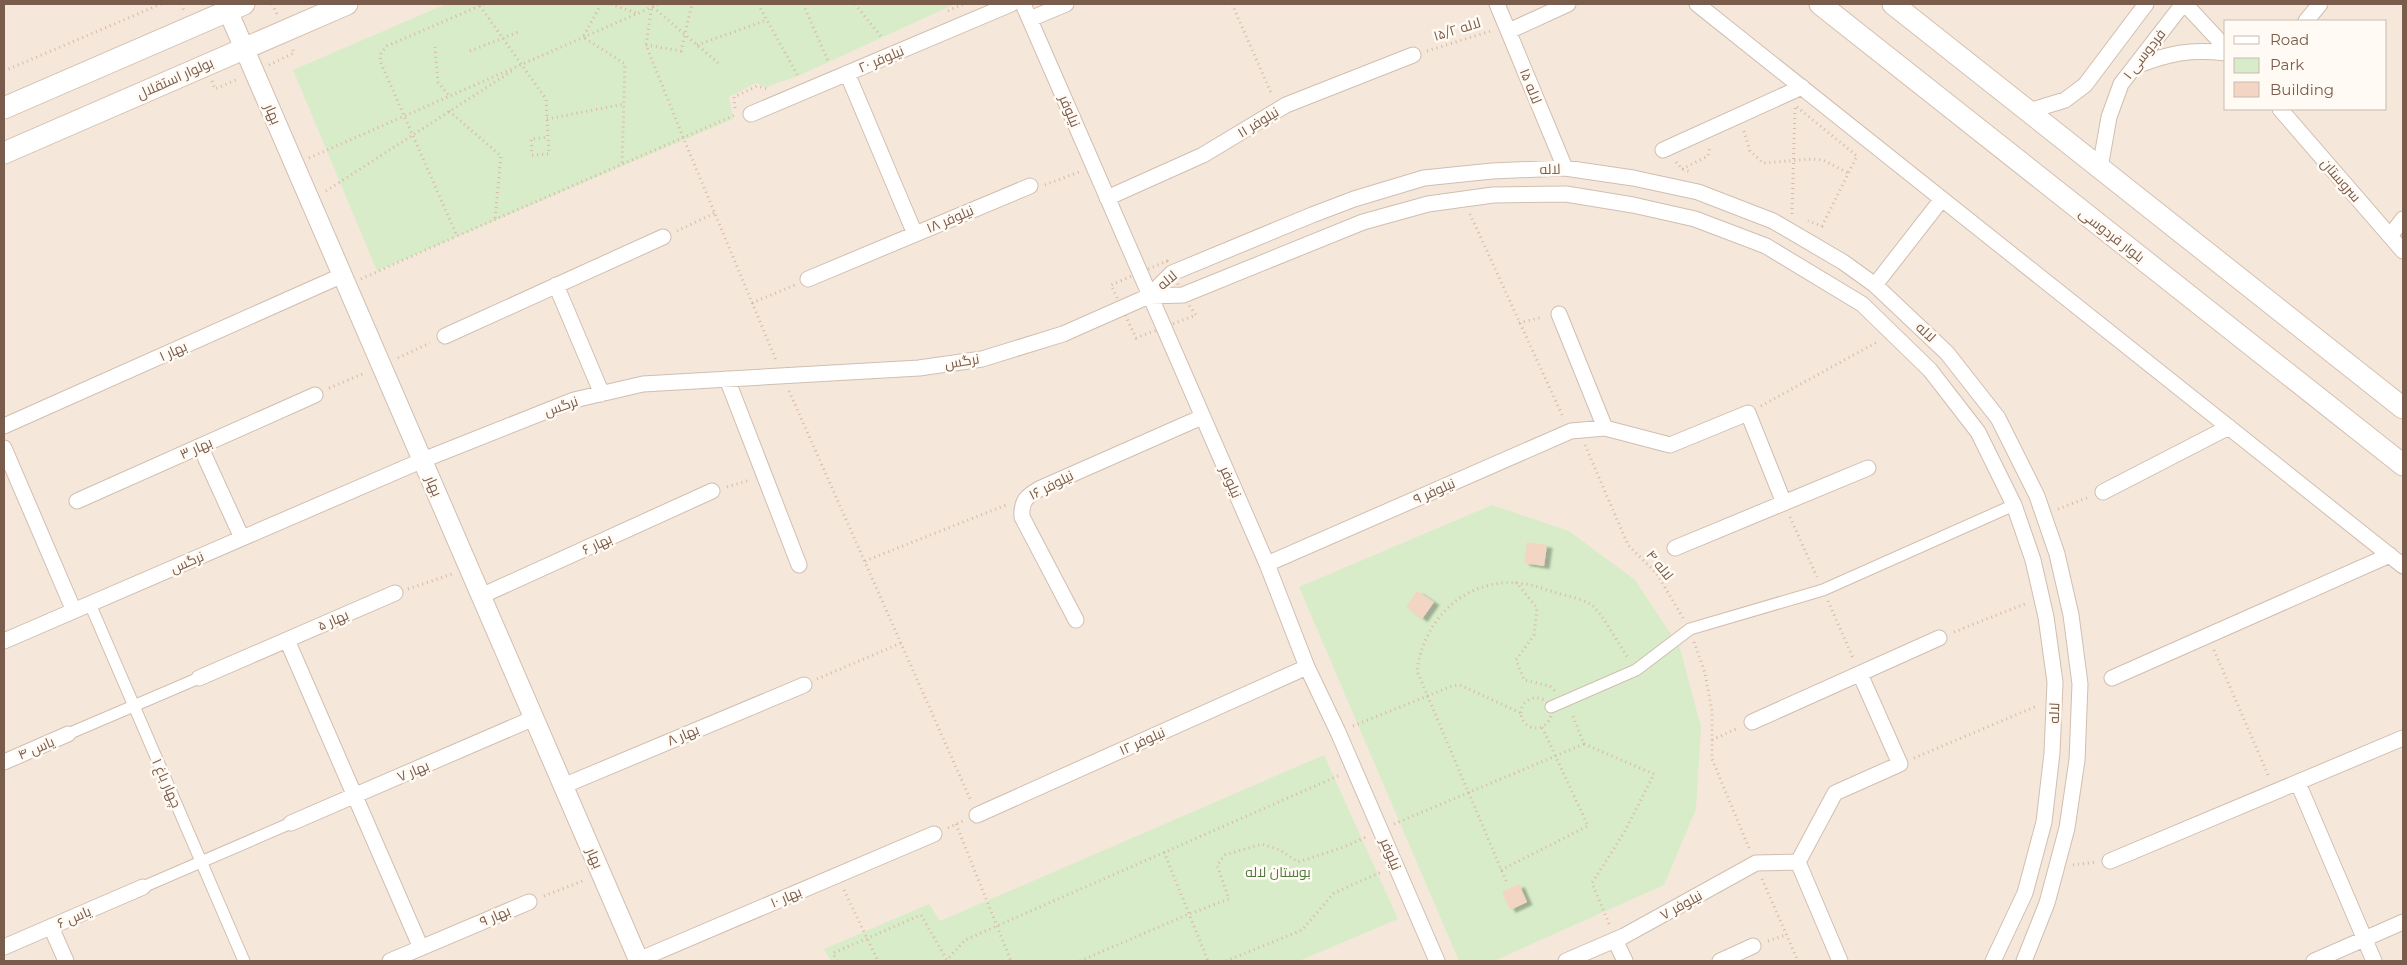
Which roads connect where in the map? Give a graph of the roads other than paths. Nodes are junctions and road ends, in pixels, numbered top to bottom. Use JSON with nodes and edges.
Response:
{"nodes":[{"id":1,"x":347,"y":4,"type":"edge"},
{"id":2,"x":1011,"y":4,"type":"edge"},
{"id":3,"x":1023,"y":4,"type":"edge"},
{"id":4,"x":1066,"y":4,"type":"edge"},
{"id":5,"x":1498,"y":4,"type":"edge"},
{"id":6,"x":1568,"y":4,"type":"edge"},
{"id":7,"x":1697,"y":4,"type":"edge"},
{"id":8,"x":1820,"y":4,"type":"edge"},
{"id":9,"x":1893,"y":4,"type":"edge"},
{"id":10,"x":2146,"y":4,"type":"edge"},
{"id":11,"x":2184,"y":4,"type":"edge"},
{"id":12,"x":2320,"y":4,"type":"edge"},
{"id":13,"x":236,"y":7,"type":"edge"},
{"id":14,"x":1030,"y":19,"type":"junction"},
{"id":15,"x":2307,"y":20,"type":"edge"},
{"id":16,"x":1509,"y":31,"type":"junction"},
{"id":17,"x":2224,"y":46,"type":"edge"},
{"id":18,"x":244,"y":48,"type":"junction"},
{"id":19,"x":2224,"y":53,"type":"edge"},
{"id":20,"x":1413,"y":55,"type":"road end"},
{"id":21,"x":2134,"y":67,"type":"junction"},
{"id":22,"x":847,"y":73,"type":"junction"},
{"id":23,"x":1806,"y":90,"type":"junction"},
{"id":24,"x":4,"y":108,"type":"edge"},
{"id":25,"x":2281,"y":110,"type":"edge"},
{"id":26,"x":2029,"y":112,"type":"junction"},
{"id":27,"x":750,"y":114,"type":"dead end"},
{"id":28,"x":1663,"y":150,"type":"dead end"},
{"id":29,"x":4,"y":153,"type":"edge"},
{"id":30,"x":1565,"y":168,"type":"junction"},
{"id":31,"x":2100,"y":168,"type":"junction"},
{"id":32,"x":1030,"y":186,"type":"road end"},
{"id":33,"x":1107,"y":198,"type":"junction"},
{"id":34,"x":1942,"y":199,"type":"junction"},
{"id":35,"x":2403,"y":220,"type":"edge"},
{"id":36,"x":915,"y":234,"type":"junction"},
{"id":37,"x":2390,"y":236,"type":"junction"},
{"id":38,"x":663,"y":237,"type":"road end"},
{"id":39,"x":2403,"y":251,"type":"edge"},
{"id":40,"x":808,"y":279,"type":"road end"},
{"id":41,"x":345,"y":280,"type":"junction"},
{"id":42,"x":556,"y":285,"type":"junction"},
{"id":43,"x":1875,"y":285,"type":"junction"},
{"id":44,"x":1150,"y":296,"type":"junction"},
{"id":45,"x":1559,"y":314,"type":"road end"},
{"id":46,"x":445,"y":336,"type":"dead end"},
{"id":47,"x":726,"y":379,"type":"junction"},
{"id":48,"x":602,"y":394,"type":"junction"},
{"id":49,"x":315,"y":395,"type":"dead end"},
{"id":50,"x":2403,"y":408,"type":"edge"},
{"id":51,"x":1202,"y":418,"type":"junction"},
{"id":52,"x":4,"y":426,"type":"edge"},
{"id":53,"x":2229,"y":427,"type":"junction"},
{"id":54,"x":1604,"y":428,"type":"junction"},
{"id":55,"x":200,"y":446,"type":"junction"},
{"id":56,"x":4,"y":448,"type":"edge"},
{"id":57,"x":422,"y":460,"type":"junction"},
{"id":58,"x":2403,"y":465,"type":"edge"},
{"id":59,"x":1868,"y":468,"type":"dead end"},
{"id":60,"x":712,"y":491,"type":"road end"},
{"id":61,"x":2103,"y":492,"type":"road end"},
{"id":62,"x":77,"y":501,"type":"dead end"},
{"id":63,"x":1784,"y":503,"type":"junction"},
{"id":64,"x":2014,"y":504,"type":"junction"},
{"id":65,"x":242,"y":538,"type":"junction"},
{"id":66,"x":1675,"y":548,"type":"dead end"},
{"id":67,"x":2390,"y":555,"type":"junction"},
{"id":68,"x":1267,"y":564,"type":"junction"},
{"id":69,"x":799,"y":565,"type":"dead end"},
{"id":70,"x":2403,"y":566,"type":"edge"},
{"id":71,"x":395,"y":593,"type":"road end"},
{"id":72,"x":481,"y":596,"type":"junction"},
{"id":73,"x":90,"y":604,"type":"junction"},
{"id":74,"x":74,"y":611,"type":"junction"},
{"id":75,"x":1076,"y":620,"type":"dead end"},
{"id":76,"x":1939,"y":638,"type":"road end"},
{"id":77,"x":287,"y":640,"type":"junction"},
{"id":78,"x":4,"y":641,"type":"edge"},
{"id":79,"x":1307,"y":667,"type":"junction"},
{"id":80,"x":1860,"y":674,"type":"junction"},
{"id":81,"x":199,"y":678,"type":"joint"},
{"id":82,"x":2112,"y":678,"type":"dead end"},
{"id":83,"x":804,"y":685,"type":"road end"},
{"id":84,"x":134,"y":706,"type":"junction"},
{"id":85,"x":1551,"y":707,"type":"dead end"},
{"id":86,"x":534,"y":718,"type":"junction"},
{"id":87,"x":1752,"y":722,"type":"road end"},
{"id":88,"x":68,"y":734,"type":"joint"},
{"id":89,"x":2403,"y":738,"type":"edge"},
{"id":90,"x":4,"y":762,"type":"edge"},
{"id":91,"x":2298,"y":782,"type":"junction"},
{"id":92,"x":563,"y":786,"type":"junction"},
{"id":93,"x":355,"y":796,"type":"junction"},
{"id":94,"x":977,"y":815,"type":"road end"},
{"id":95,"x":291,"y":823,"type":"joint"},
{"id":96,"x":934,"y":834,"type":"road end"},
{"id":97,"x":2110,"y":861,"type":"road end"},
{"id":98,"x":201,"y":862,"type":"junction"},
{"id":99,"x":1798,"y":862,"type":"junction"},
{"id":100,"x":143,"y":887,"type":"joint"},
{"id":101,"x":528,"y":902,"type":"road end"},
{"id":102,"x":2403,"y":922,"type":"edge"},
{"id":103,"x":51,"y":927,"type":"junction"},
{"id":104,"x":2364,"y":939,"type":"junction"},
{"id":105,"x":1616,"y":940,"type":"junction"},
{"id":106,"x":1753,"y":946,"type":"dead end"},
{"id":107,"x":4,"y":947,"type":"edge"},
{"id":108,"x":421,"y":948,"type":"junction"},
{"id":109,"x":66,"y":961,"type":"edge"},
{"id":110,"x":244,"y":961,"type":"edge"},
{"id":111,"x":390,"y":961,"type":"edge"},
{"id":112,"x":638,"y":961,"type":"edge"},
{"id":113,"x":1437,"y":961,"type":"edge"},
{"id":114,"x":1566,"y":961,"type":"edge"},
{"id":115,"x":1626,"y":961,"type":"edge"},
{"id":116,"x":1720,"y":961,"type":"edge"},
{"id":117,"x":1840,"y":961,"type":"edge"},
{"id":118,"x":1993,"y":961,"type":"edge"},
{"id":119,"x":2024,"y":961,"type":"edge"},
{"id":120,"x":2314,"y":961,"type":"edge"},
{"id":121,"x":2374,"y":961,"type":"edge"}],
"edges":[{"from":1,"to":18,"type":"main road","name":"بولوار استقلال"},
{"from":2,"to":22,"type":"street","name":"نیلوفر ۲۰"},
{"from":3,"to":14,"type":"street","name":"نیلوفر"},
{"from":4,"to":14,"type":"street"},
{"from":5,"to":16,"type":"street","name":"لاله ۱۵"},
{"from":6,"to":16,"type":"street"},
{"from":7,"to":23,"type":"street"},
{"from":8,"to":58,"type":"main road","name":"بلوار فردوسی"},
{"from":9,"to":26,"type":"main road"},
{"from":10,"to":26,"type":"street","name":"فردوسی ۱"},
{"from":11,"to":17,"type":"street"},
{"from":11,"to":21,"type":"street","name":"فردوسی ۱"},
{"from":12,"to":15,"type":"street"},
{"from":13,"to":18,"type":"street","name":"بهار"},
{"from":13,"to":24,"type":"main road"},
{"from":14,"to":33,"type":"street","name":"نیلوفر"},
{"from":16,"to":30,"type":"street","name":"لاله ۱۵"},
{"from":18,"to":29,"type":"main road","name":"بولوار استقلال"},
{"from":18,"to":41,"type":"street","name":"بهار"},
{"from":19,"to":21,"type":"street"},
{"from":20,"to":33,"type":"street","name":"نیلوفر ۱۱"},
{"from":21,"to":31,"type":"street","name":"فردوسی ۱"},
{"from":22,"to":27,"type":"street","name":"نیلوفر ۲۰"},
{"from":22,"to":36,"type":"street"},
{"from":23,"to":28,"type":"street"},
{"from":23,"to":34,"type":"street"},
{"from":25,"to":37,"type":"street","name":"سروستان"},
{"from":26,"to":31,"type":"main road"},
{"from":30,"to":43,"type":"street","name":"لاله"},
{"from":30,"to":44,"type":"street","name":"لاله"},
{"from":31,"to":50,"type":"main road"},
{"from":32,"to":36,"type":"street","name":"نیلوفر ۱۸"},
{"from":33,"to":44,"type":"street","name":"نیلوفر"},
{"from":34,"to":43,"type":"street"},
{"from":34,"to":53,"type":"street"},
{"from":35,"to":37,"type":"street"},
{"from":36,"to":40,"type":"street","name":"نیلوفر ۱۸"},
{"from":37,"to":39,"type":"street","name":"سروستان"},
{"from":38,"to":42,"type":"street"},
{"from":41,"to":52,"type":"street","name":"بهار ۱"},
{"from":41,"to":57,"type":"street","name":"بهار"},
{"from":42,"to":46,"type":"street"},
{"from":42,"to":48,"type":"street"},
{"from":43,"to":119,"type":"street","name":"لاله"},
{"from":44,"to":47,"type":"street","name":"نرگس"},
{"from":44,"to":51,"type":"street","name":"نیلوفر"},
{"from":44,"to":64,"type":"street","name":"لاله"},
{"from":45,"to":54,"type":"street"},
{"from":47,"to":48,"type":"street","name":"نرگس"},
{"from":47,"to":69,"type":"street"},
{"from":48,"to":57,"type":"street","name":"نرگس"},
{"from":49,"to":55,"type":"street","name":"بهار ۳"},
{"from":51,"to":68,"type":"street","name":"نیلوفر"},
{"from":51,"to":75,"type":"street","name":"نیلوفر ۱۶"},
{"from":53,"to":61,"type":"street"},
{"from":53,"to":67,"type":"street"},
{"from":54,"to":63,"type":"street"},
{"from":54,"to":68,"type":"street","name":"نیلوفر ۹"},
{"from":55,"to":62,"type":"street","name":"بهار ۳"},
{"from":55,"to":65,"type":"street"},
{"from":56,"to":74,"type":"street"},
{"from":57,"to":65,"type":"street","name":"نرگس"},
{"from":57,"to":72,"type":"street","name":"بهار"},
{"from":59,"to":63,"type":"street"},
{"from":60,"to":72,"type":"street","name":"بهار ۶"},
{"from":63,"to":66,"type":"street"},
{"from":64,"to":85,"type":"street"},
{"from":64,"to":118,"type":"street","name":"لاله"},
{"from":65,"to":73,"type":"street","name":"نرگس"},
{"from":67,"to":70,"type":"street"},
{"from":67,"to":82,"type":"street"},
{"from":68,"to":79,"type":"street","name":"نیلوفر"},
{"from":71,"to":77,"type":"street","name":"بهار ۵"},
{"from":72,"to":86,"type":"street","name":"بهار"},
{"from":73,"to":74,"type":"street","name":"نرگس"},
{"from":73,"to":84,"type":"street","name":"چهار باغ ۱"},
{"from":74,"to":78,"type":"street","name":"نرگس"},
{"from":76,"to":80,"type":"street"},
{"from":77,"to":81,"type":"street","name":"بهار ۵"},
{"from":77,"to":93,"type":"street"},
{"from":79,"to":94,"type":"street","name":"نیلوفر ۱۲"},
{"from":79,"to":113,"type":"street","name":"نیلوفر"},
{"from":80,"to":87,"type":"street"},
{"from":80,"to":99,"type":"street"},
{"from":81,"to":84,"type":"street"},
{"from":83,"to":92,"type":"street","name":"بهار ۸"},
{"from":84,"to":88,"type":"street"},
{"from":84,"to":98,"type":"street","name":"چهار باغ ۱"},
{"from":86,"to":92,"type":"street","name":"بهار"},
{"from":86,"to":93,"type":"street","name":"بهار ۷"},
{"from":88,"to":90,"type":"street","name":"یاس ۴"},
{"from":89,"to":91,"type":"street"},
{"from":91,"to":97,"type":"street"},
{"from":91,"to":104,"type":"street"},
{"from":92,"to":112,"type":"street","name":"بهار"},
{"from":93,"to":95,"type":"street","name":"بهار ۷"},
{"from":93,"to":108,"type":"street"},
{"from":95,"to":98,"type":"street"},
{"from":96,"to":112,"type":"street","name":"بهار ۱۰"},
{"from":98,"to":100,"type":"street"},
{"from":98,"to":110,"type":"street","name":"چهار باغ ۱"},
{"from":99,"to":105,"type":"street","name":"نیلوفر ۷"},
{"from":99,"to":117,"type":"street"},
{"from":100,"to":103,"type":"street","name":"یاس ۶"},
{"from":101,"to":108,"type":"street","name":"بهار ۹"},
{"from":102,"to":104,"type":"street"},
{"from":103,"to":107,"type":"street","name":"یاس ۶"},
{"from":103,"to":109,"type":"street"},
{"from":104,"to":120,"type":"street"},
{"from":104,"to":121,"type":"street"},
{"from":105,"to":114,"type":"street","name":"نیلوفر ۷"},
{"from":105,"to":115,"type":"street"},
{"from":106,"to":116,"type":"street"},
{"from":108,"to":111,"type":"street","name":"بهار ۹"}]}
